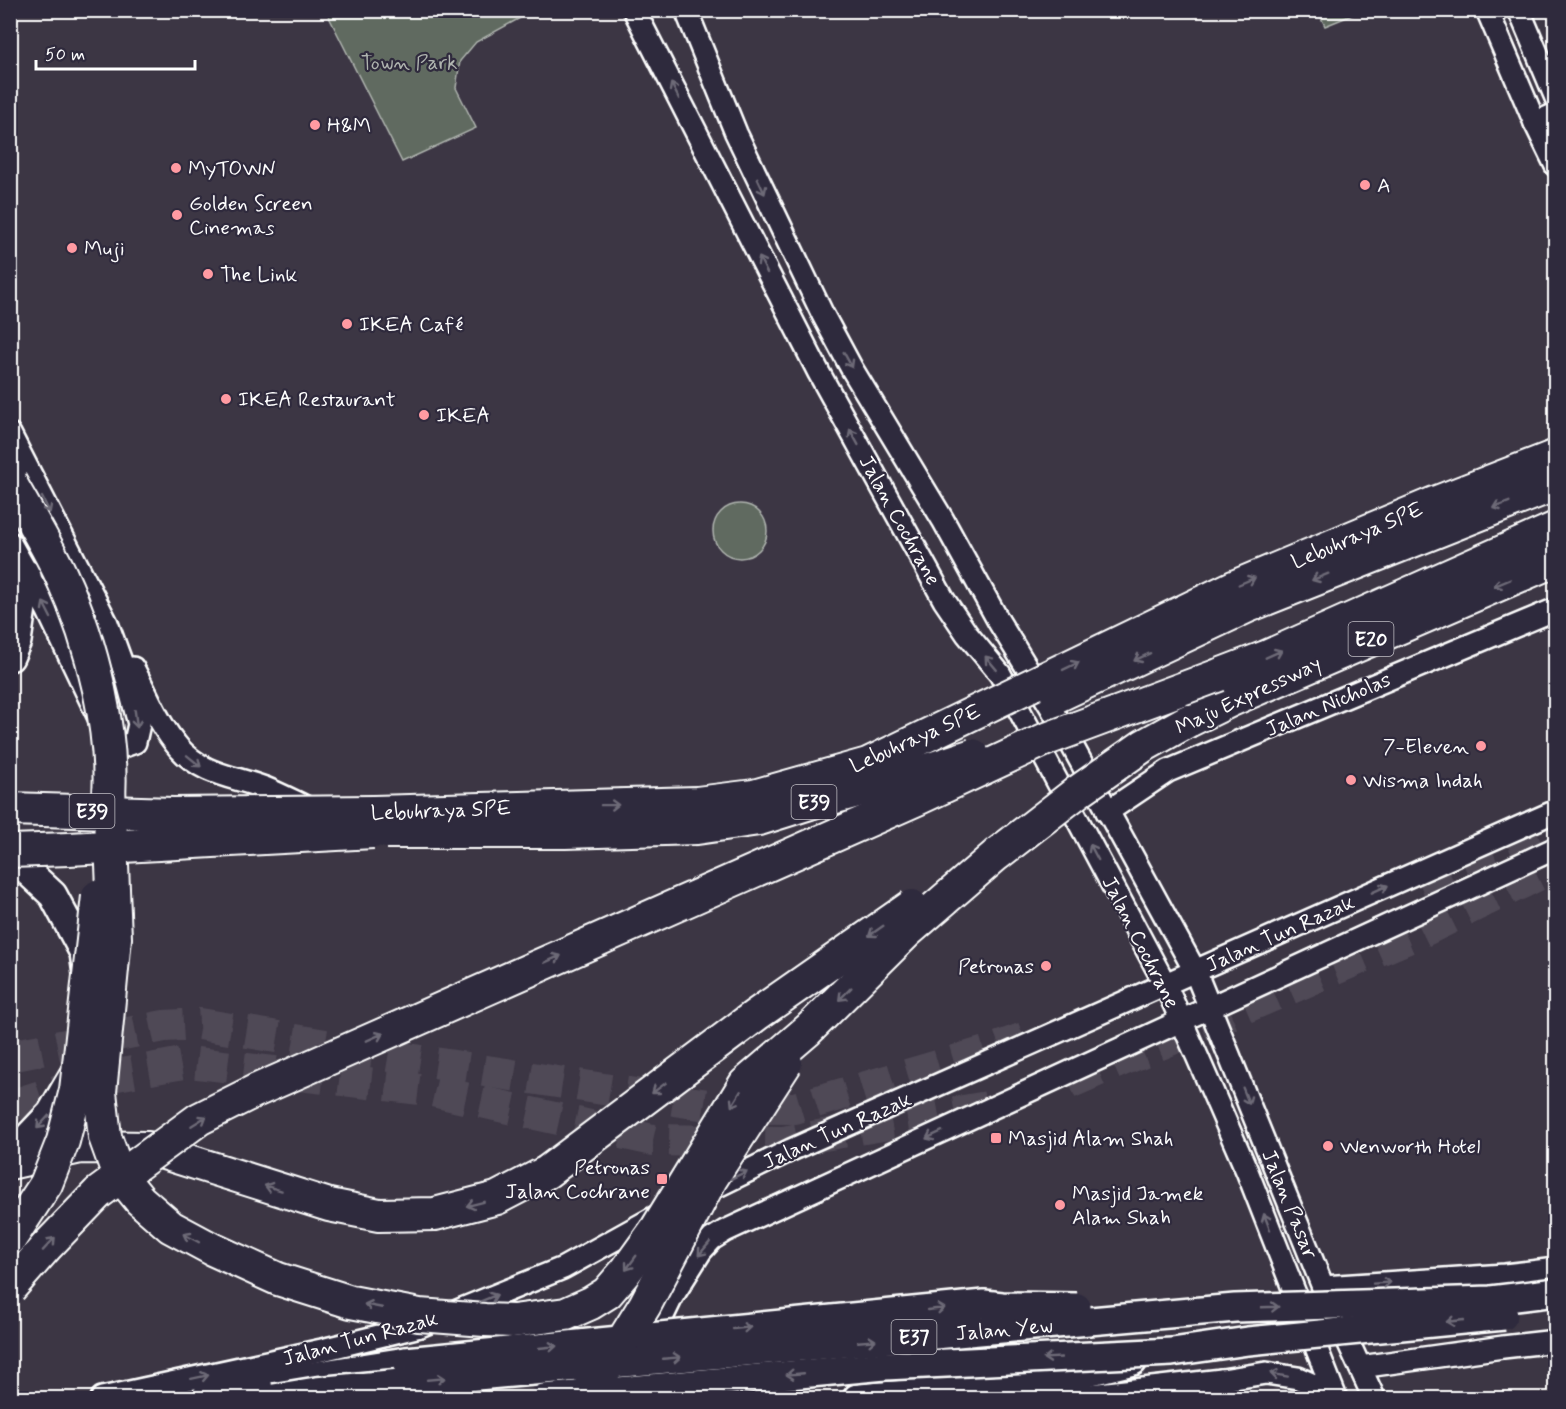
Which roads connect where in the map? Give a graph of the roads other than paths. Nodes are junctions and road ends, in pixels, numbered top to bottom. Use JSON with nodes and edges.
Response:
{"nodes":[{"id":1,"x":634,"y":10,"type":"edge"},
{"id":2,"x":686,"y":10,"type":"edge"},
{"id":3,"x":1487,"y":10,"type":"edge"},
{"id":4,"x":1519,"y":10,"type":"edge"},
{"id":5,"x":1556,"y":98,"type":"edge"},
{"id":6,"x":1556,"y":114,"type":"edge"},
{"id":7,"x":1535,"y":123,"type":"junction"},
{"id":8,"x":1556,"y":166,"type":"edge"},
{"id":9,"x":10,"y":434,"type":"edge"},
{"id":10,"x":1556,"y":456,"type":"edge"},
{"id":11,"x":16,"y":470,"type":"edge"},
{"id":12,"x":1556,"y":484,"type":"edge"},
{"id":13,"x":10,"y":490,"type":"edge"},
{"id":14,"x":1556,"y":528,"type":"edge"},
{"id":15,"x":10,"y":543,"type":"edge"},
{"id":16,"x":1556,"y":560,"type":"edge"},
{"id":17,"x":27,"y":574,"type":"junction"},
{"id":18,"x":1556,"y":609,"type":"edge"},
{"id":19,"x":107,"y":624,"type":"junction"},
{"id":20,"x":10,"y":657,"type":"edge"},
{"id":21,"x":1044,"y":740,"type":"junction"},
{"id":22,"x":109,"y":791,"type":"junction"},
{"id":23,"x":10,"y":809,"type":"edge"},
{"id":24,"x":1556,"y":811,"type":"edge"},
{"id":25,"x":1107,"y":812,"type":"junction"},
{"id":26,"x":181,"y":817,"type":"junction"},
{"id":27,"x":331,"y":818,"type":"junction"},
{"id":28,"x":10,"y":824,"type":"edge"},
{"id":29,"x":373,"y":832,"type":"junction"},
{"id":30,"x":1556,"y":848,"type":"edge"},
{"id":31,"x":10,"y":853,"type":"edge"},
{"id":32,"x":996,"y":855,"type":"junction"},
{"id":33,"x":10,"y":870,"type":"edge"},
{"id":34,"x":1195,"y":971,"type":"junction"},
{"id":35,"x":1164,"y":984,"type":"junction"},
{"id":36,"x":1210,"y":1008,"type":"junction"},
{"id":37,"x":1181,"y":1021,"type":"junction"},
{"id":38,"x":808,"y":1030,"type":"junction"},
{"id":39,"x":10,"y":1156,"type":"edge"},
{"id":40,"x":10,"y":1163,"type":"edge"},
{"id":41,"x":10,"y":1239,"type":"edge"},
{"id":42,"x":1556,"y":1269,"type":"edge"},
{"id":43,"x":1505,"y":1275,"type":"junction"},
{"id":44,"x":1323,"y":1287,"type":"junction"},
{"id":45,"x":10,"y":1288,"type":"edge"},
{"id":46,"x":1556,"y":1292,"type":"edge"},
{"id":47,"x":1235,"y":1308,"type":"junction"},
{"id":48,"x":1556,"y":1311,"type":"edge"},
{"id":49,"x":1556,"y":1341,"type":"edge"},
{"id":50,"x":1518,"y":1345,"type":"junction"},
{"id":51,"x":1172,"y":1352,"type":"junction"},
{"id":52,"x":1360,"y":1367,"type":"junction"},
{"id":53,"x":1223,"y":1389,"type":"edge"},
{"id":54,"x":1335,"y":1396,"type":"edge"},
{"id":55,"x":102,"y":1398,"type":"edge"},
{"id":56,"x":205,"y":1398,"type":"edge"},
{"id":57,"x":274,"y":1398,"type":"edge"},
{"id":58,"x":544,"y":1398,"type":"edge"},
{"id":59,"x":580,"y":1398,"type":"edge"},
{"id":60,"x":625,"y":1398,"type":"edge"},
{"id":61,"x":857,"y":1398,"type":"edge"},
{"id":62,"x":1064,"y":1398,"type":"edge"},
{"id":63,"x":1374,"y":1398,"type":"edge"}],
"edges":[{"from":35,"to":1,"type":"street","name":"Jalan Cochrane","one_way":true},
{"from":2,"to":25,"type":"street","name":"Jalan Cochrane","one_way":true},
{"from":3,"to":7,"type":"street"},
{"from":4,"to":5,"type":"street"},
{"from":6,"to":7,"type":"street"},
{"from":7,"to":8,"type":"street"},
{"from":9,"to":11,"type":"street"},
{"from":26,"to":10,"type":"highway","name":"Lebuhraya SPE","number":"E39","one_way":true,"bridge":true},
{"from":11,"to":13,"type":"street"},
{"from":11,"to":19,"type":"street","one_way":true},
{"from":11,"to":22,"type":"highway","bridge":true},
{"from":12,"to":29,"type":"highway","name":"Lebuhraya SPE","number":"E39","one_way":true,"bridge":true},
{"from":21,"to":14,"type":"highway","name":"Maju Expressway","number":"E20","one_way":true,"bridge":true},
{"from":15,"to":17,"type":"street"},
{"from":16,"to":32,"type":"highway","name":"Maju Expressway","number":"E20","one_way":true,"bridge":true},
{"from":19,"to":17,"type":"street","one_way":true},
{"from":17,"to":20,"type":"main road"},
{"from":18,"to":25,"type":"street","name":"Jalan Nicholas"},
{"from":19,"to":27,"type":"street","one_way":true,"bridge":true},
{"from":21,"to":27,"type":"highway","bridge":true},
{"from":45,"to":21,"type":"highway","one_way":true,"bridge":true},
{"from":38,"to":22,"type":"highway","one_way":true,"bridge":true},
{"from":22,"to":41,"type":"highway","bridge":true},
{"from":23,"to":26,"type":"highway","name":"Lebuhraya SPE","number":"E39","bridge":true},
{"from":34,"to":24,"type":"street","name":"Jalan Tun Razak","one_way":true},
{"from":25,"to":34,"type":"street","name":"Jalan Cochrane"},
{"from":26,"to":27,"type":"highway"},
{"from":26,"to":28,"type":"highway"},
{"from":26,"to":33,"type":"highway","bridge":true},
{"from":28,"to":29,"type":"highway","name":"Lebuhraya SPE","number":"E39","bridge":true},
{"from":29,"to":31,"type":"highway","bridge":true},
{"from":30,"to":36,"type":"street","name":"Jalan Tun Razak"},
{"from":31,"to":39,"type":"main road","one_way":true},
{"from":32,"to":38,"type":"highway","one_way":true,"bridge":true},
{"from":32,"to":40,"type":"highway","one_way":true,"bridge":true},
{"from":34,"to":35,"type":"street","name":"Jalan Tun Razak"},
{"from":34,"to":36,"type":"street","name":"Jalan Cochrane"},
{"from":35,"to":37,"type":"street","name":"Jalan Cochrane"},
{"from":55,"to":35,"type":"street","name":"Jalan Tun Razak","one_way":true},
{"from":36,"to":37,"type":"street","name":"Jalan Tun Razak"},
{"from":36,"to":44,"type":"street","name":"Jalan Pasar","one_way":true},
{"from":54,"to":37,"type":"street","name":"Jalan Pasar","one_way":true},
{"from":37,"to":60,"type":"street","name":"Jalan Tun Razak","one_way":true},
{"from":38,"to":59,"type":"highway","bridge":true},
{"from":42,"to":43,"type":"street"},
{"from":44,"to":43,"type":"street","one_way":true},
{"from":43,"to":50,"type":"street"},
{"from":44,"to":52,"type":"street","name":"Jalan Pasar"},
{"from":47,"to":46,"type":"main road","name":"Jalan Yew","number":"E37","one_way":true,"bridge":true},
{"from":56,"to":47,"type":"main road","one_way":true,"bridge":true},
{"from":57,"to":47,"type":"main road","name":"Jalan Yew","number":"E37","one_way":true,"bridge":true},
{"from":48,"to":51,"type":"main road","name":"Jalan Yew","number":"E37","one_way":true,"bridge":true},
{"from":49,"to":50,"type":"street"},
{"from":50,"to":52,"type":"street"},
{"from":51,"to":58,"type":"main road","name":"Jalan Yew","number":"E37","one_way":true,"bridge":true},
{"from":51,"to":61,"type":"main road","bridge":true},
{"from":52,"to":63,"type":"street","name":"Jalan Pasar"},
{"from":54,"to":53,"type":"street","one_way":true},
{"from":53,"to":62,"type":"street"}]}
